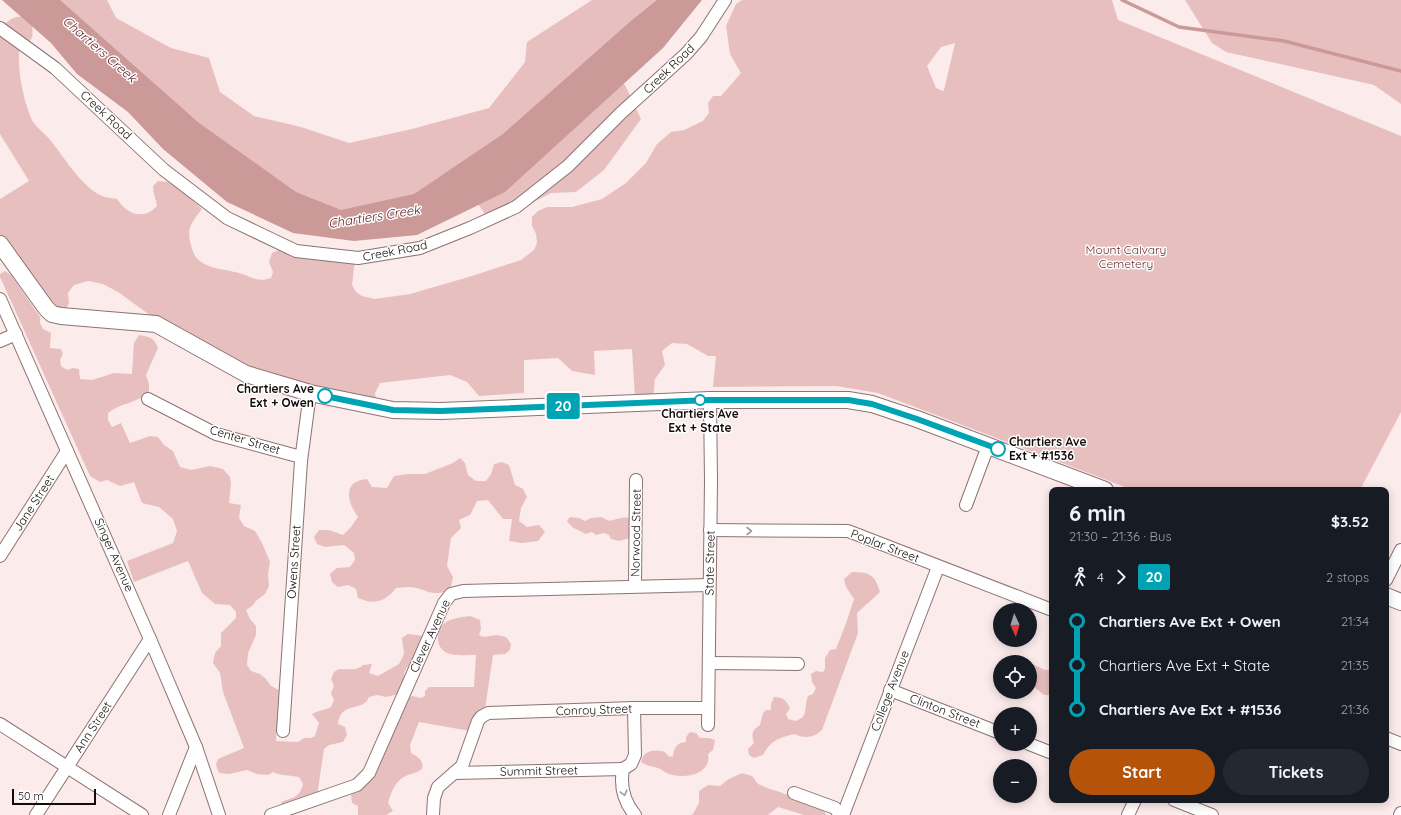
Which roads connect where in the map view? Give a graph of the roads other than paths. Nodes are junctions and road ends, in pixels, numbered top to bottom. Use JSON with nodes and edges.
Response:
{"nodes":[{"id":1,"x":725,"y":0,"type":"edge"},
{"id":2,"x":0,"y":28,"type":"edge"},
{"id":3,"x":0,"y":244,"type":"edge"},
{"id":4,"x":0,"y":299,"type":"edge"},
{"id":5,"x":16,"y":334,"type":"junction"},
{"id":6,"x":0,"y":341,"type":"edge"},
{"id":7,"x":310,"y":393,"type":"junction"},
{"id":8,"x":148,"y":399,"type":"dead end"},
{"id":9,"x":710,"y":400,"type":"junction"},
{"id":10,"x":988,"y":446,"type":"junction"},
{"id":11,"x":67,"y":451,"type":"junction"},
{"id":12,"x":301,"y":456,"type":"junction"},
{"id":13,"x":636,"y":480,"type":"dead end"},
{"id":14,"x":1097,"y":487,"type":"edge"},
{"id":15,"x":966,"y":505,"type":"dead end"},
{"id":16,"x":710,"y":530,"type":"junction"},
{"id":17,"x":1401,"y":550,"type":"edge"},
{"id":18,"x":0,"y":556,"type":"edge"},
{"id":19,"x":938,"y":566,"type":"junction"},
{"id":20,"x":1389,"y":574,"type":"edge"},
{"id":21,"x":709,"y":585,"type":"junction"},
{"id":22,"x":635,"y":586,"type":"junction"},
{"id":23,"x":1389,"y":597,"type":"edge"},
{"id":24,"x":1401,"y":602,"type":"edge"},
{"id":25,"x":1049,"y":609,"type":"edge"},
{"id":26,"x":150,"y":639,"type":"junction"},
{"id":27,"x":709,"y":663,"type":"junction"},
{"id":28,"x":798,"y":664,"type":"dead end"},
{"id":29,"x":890,"y":690,"type":"junction"},
{"id":30,"x":634,"y":708,"type":"junction"},
{"id":31,"x":708,"y":708,"type":"junction"},
{"id":32,"x":0,"y":724,"type":"edge"},
{"id":33,"x":708,"y":725,"type":"dead end"},
{"id":34,"x":993,"y":730,"type":"edge"},
{"id":35,"x":283,"y":731,"type":"dead end"},
{"id":36,"x":1389,"y":739,"type":"edge"},
{"id":37,"x":1401,"y":744,"type":"edge"},
{"id":38,"x":196,"y":747,"type":"junction"},
{"id":39,"x":1037,"y":747,"type":"edge"},
{"id":40,"x":1049,"y":752,"type":"edge"},
{"id":41,"x":67,"y":767,"type":"junction"},
{"id":42,"x":623,"y":769,"type":"junction"},
{"id":43,"x":454,"y":773,"type":"junction"},
{"id":44,"x":794,"y":793,"type":"dead end"},
{"id":45,"x":1133,"y":803,"type":"edge"},
{"id":46,"x":1182,"y":803,"type":"edge"},
{"id":47,"x":36,"y":815,"type":"edge"},
{"id":48,"x":142,"y":815,"type":"edge"},
{"id":49,"x":168,"y":815,"type":"edge"},
{"id":50,"x":219,"y":815,"type":"edge"},
{"id":51,"x":271,"y":815,"type":"edge"},
{"id":52,"x":433,"y":815,"type":"edge"},
{"id":53,"x":635,"y":815,"type":"edge"},
{"id":54,"x":841,"y":815,"type":"edge"},
{"id":55,"x":1128,"y":815,"type":"edge"},
{"id":56,"x":1212,"y":815,"type":"edge"}],
"edges":[{"from":1,"to":2,"type":"street","name":"Creek Road"},
{"from":3,"to":7,"type":"street"},
{"from":4,"to":5,"type":"street","name":"Singer Avenue"},
{"from":5,"to":6,"type":"street"},
{"from":5,"to":11,"type":"street","name":"Singer Avenue"},
{"from":7,"to":9,"type":"street"},
{"from":7,"to":12,"type":"street","name":"Owens Street"},
{"from":8,"to":12,"type":"street","name":"Center Street"},
{"from":9,"to":10,"type":"street"},
{"from":9,"to":16,"type":"street","name":"State Street"},
{"from":10,"to":14,"type":"street"},
{"from":10,"to":15,"type":"street"},
{"from":11,"to":18,"type":"street","name":"Jane Street"},
{"from":11,"to":26,"type":"street","name":"Singer Avenue"},
{"from":12,"to":35,"type":"street","name":"Owens Street"},
{"from":13,"to":22,"type":"street","name":"Norwood Street"},
{"from":16,"to":19,"type":"street","name":"Poplar Street","one_way":true},
{"from":16,"to":21,"type":"street","name":"State Street"},
{"from":17,"to":20,"type":"street"},
{"from":19,"to":25,"type":"street","name":"Poplar Street"},
{"from":19,"to":29,"type":"street","name":"College Avenue"},
{"from":21,"to":22,"type":"street","name":"Clever Avenue"},
{"from":21,"to":27,"type":"street","name":"State Street"},
{"from":22,"to":51,"type":"street","name":"Clever Avenue"},
{"from":23,"to":24,"type":"street"},
{"from":26,"to":38,"type":"street","name":"Singer Avenue"},
{"from":26,"to":41,"type":"street","name":"Ann Street"},
{"from":27,"to":28,"type":"street"},
{"from":27,"to":31,"type":"street","name":"State Street"},
{"from":29,"to":34,"type":"street","name":"Clinton Street"},
{"from":29,"to":54,"type":"street","name":"College Avenue"},
{"from":30,"to":31,"type":"street","name":"Conroy Street"},
{"from":30,"to":42,"type":"street"},
{"from":30,"to":43,"type":"street","name":"Conroy Street"},
{"from":31,"to":33,"type":"street","name":"State Street"},
{"from":32,"to":41,"type":"street"},
{"from":36,"to":37,"type":"street"},
{"from":38,"to":49,"type":"street"},
{"from":38,"to":50,"type":"street","name":"Singer Avenue"},
{"from":39,"to":40,"type":"street"},
{"from":41,"to":47,"type":"street","name":"Ann Street"},
{"from":41,"to":48,"type":"street"},
{"from":42,"to":43,"type":"street","name":"Summit Street"},
{"from":42,"to":53,"type":"street","one_way":true},
{"from":43,"to":52,"type":"street"},
{"from":44,"to":54,"type":"street"},
{"from":45,"to":55,"type":"street"},
{"from":46,"to":56,"type":"street"}]}
